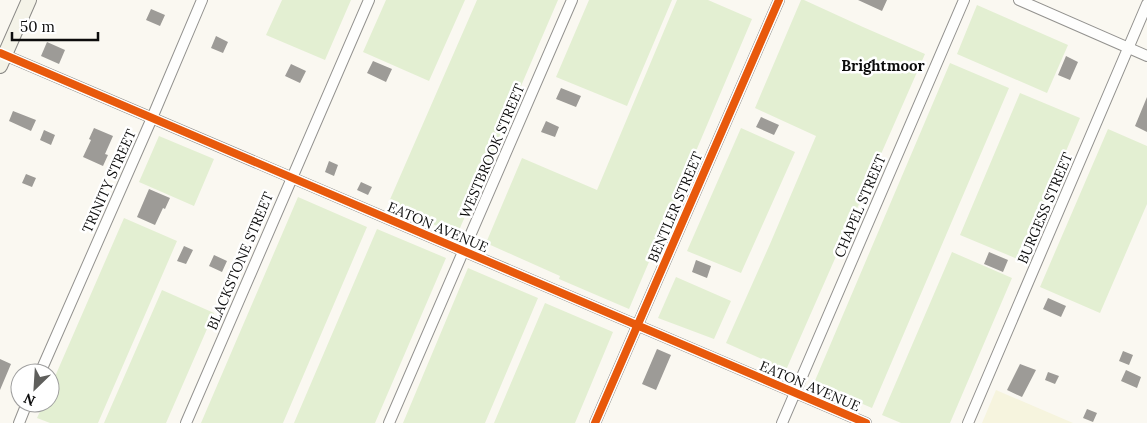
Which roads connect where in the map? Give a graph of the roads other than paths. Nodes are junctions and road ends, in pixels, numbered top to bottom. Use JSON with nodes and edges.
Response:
{"nodes":[{"id":1,"x":29,"y":0,"type":"edge"},
{"id":2,"x":202,"y":0,"type":"edge"},
{"id":3,"x":369,"y":0,"type":"edge"},
{"id":4,"x":572,"y":0,"type":"edge"},
{"id":5,"x":779,"y":0,"type":"edge"},
{"id":6,"x":964,"y":0,"type":"edge"},
{"id":7,"x":1019,"y":0,"type":"edge"},
{"id":8,"x":1147,"y":4,"type":"edge"},
{"id":9,"x":1128,"y":48,"type":"junction"},
{"id":10,"x":1147,"y":56,"type":"edge"},
{"id":11,"x":2,"y":58,"type":"edge"},
{"id":12,"x":152,"y":118,"type":"junction"},
{"id":13,"x":292,"y":178,"type":"junction"},
{"id":14,"x":464,"y":252,"type":"junction"},
{"id":15,"x":638,"y":326,"type":"junction"},
{"id":16,"x":44,"y":363,"type":"edge"},
{"id":17,"x":796,"y":393,"type":"junction"},
{"id":18,"x":186,"y":423,"type":"edge"},
{"id":19,"x":389,"y":423,"type":"edge"},
{"id":20,"x":595,"y":423,"type":"edge"},
{"id":21,"x":782,"y":423,"type":"edge"},
{"id":22,"x":866,"y":423,"type":"edge"},
{"id":23,"x":968,"y":423,"type":"edge"}],
"edges":[{"from":1,"to":11,"type":"street"},
{"from":2,"to":12,"type":"street","name":"TRINITY STREET"},
{"from":3,"to":13,"type":"street","name":"BLACKSTONE STREET"},
{"from":4,"to":14,"type":"street","name":"WESTBROOK STREET"},
{"from":5,"to":15,"type":"street","name":"BENTLER STREET"},
{"from":6,"to":17,"type":"street","name":"CHAPEL STREET"},
{"from":7,"to":9,"type":"street"},
{"from":8,"to":9,"type":"street","name":"BURGESS STREET"},
{"from":9,"to":10,"type":"street"},
{"from":9,"to":23,"type":"street","name":"BURGESS STREET"},
{"from":11,"to":12,"type":"street","name":"EATON AVENUE"},
{"from":12,"to":13,"type":"street","name":"EATON AVENUE"},
{"from":12,"to":16,"type":"street","name":"TRINITY STREET"},
{"from":13,"to":14,"type":"street","name":"EATON AVENUE"},
{"from":13,"to":18,"type":"street","name":"BLACKSTONE STREET"},
{"from":14,"to":15,"type":"street","name":"EATON AVENUE"},
{"from":14,"to":19,"type":"street","name":"WESTBROOK STREET"},
{"from":15,"to":17,"type":"street","name":"EATON AVENUE"},
{"from":15,"to":20,"type":"street","name":"BENTLER STREET"},
{"from":17,"to":21,"type":"street","name":"CHAPEL STREET"},
{"from":17,"to":22,"type":"street","name":"EATON AVENUE"}]}
